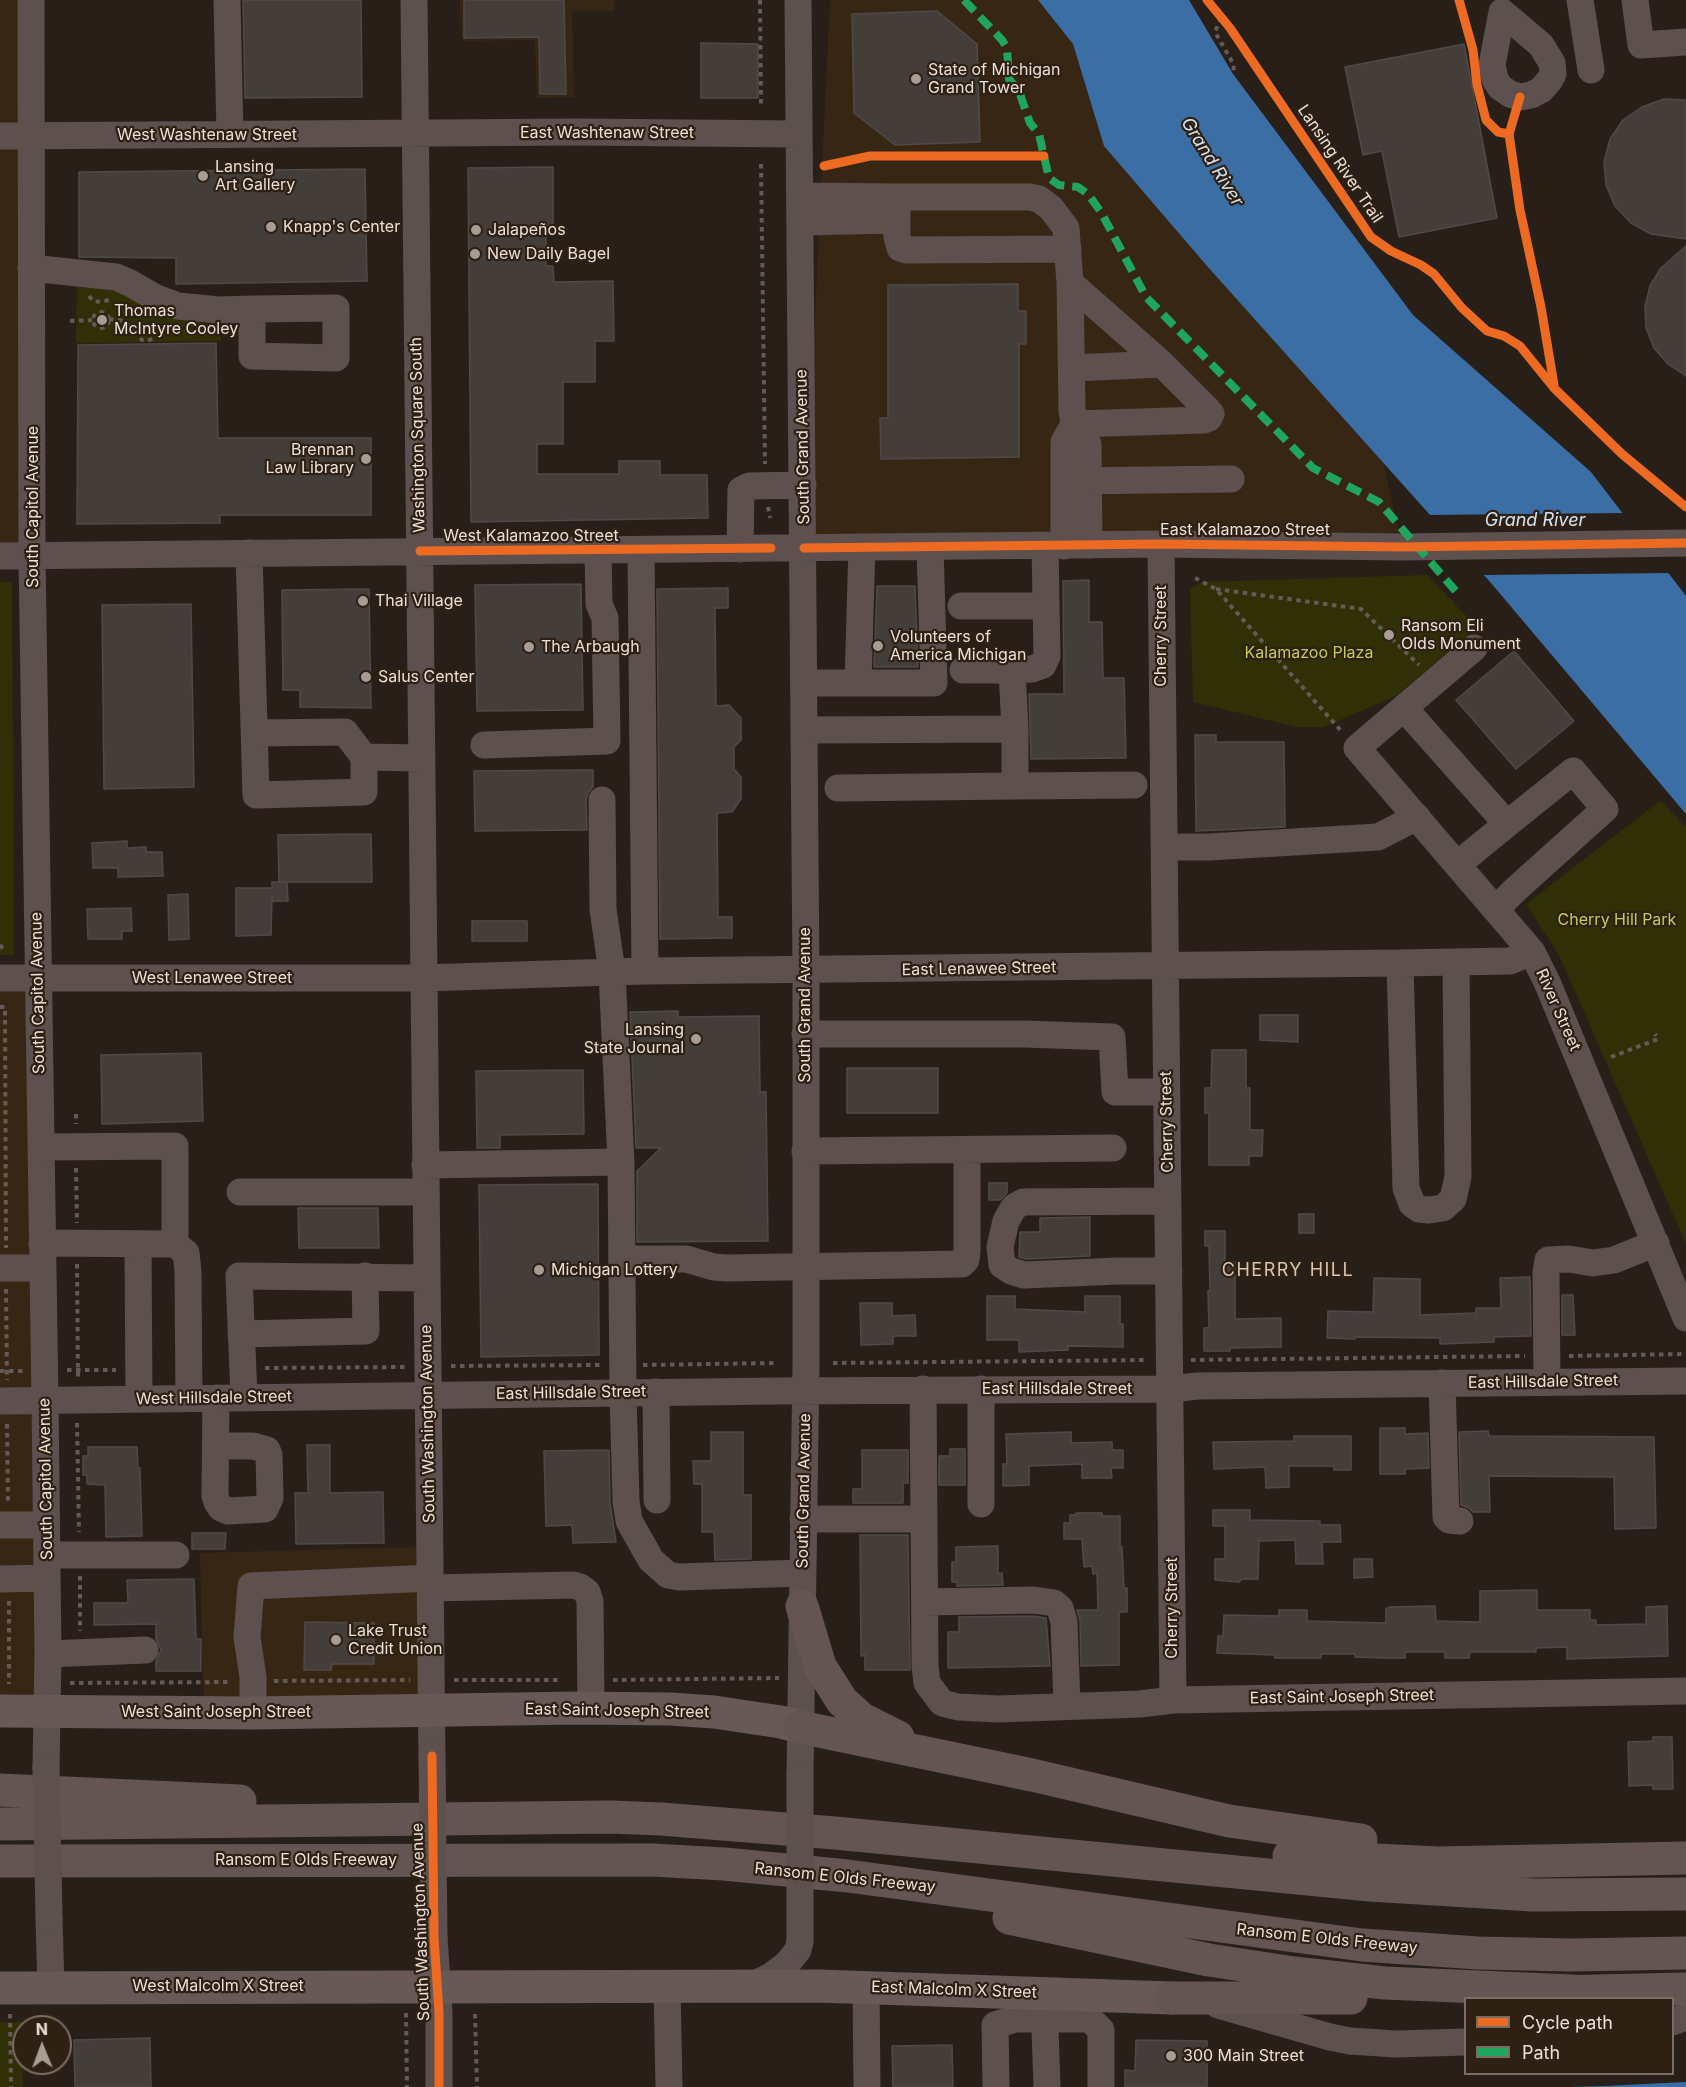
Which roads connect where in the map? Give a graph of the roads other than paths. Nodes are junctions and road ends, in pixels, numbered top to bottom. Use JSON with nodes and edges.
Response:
{"nodes":[{"id":1,"x":31,"y":0,"type":"edge"},
{"id":2,"x":227,"y":0,"type":"edge"},
{"id":3,"x":414,"y":0,"type":"edge"},
{"id":4,"x":798,"y":0,"type":"edge"},
{"id":5,"x":1580,"y":0,"type":"edge"},
{"id":6,"x":1635,"y":0,"type":"edge"},
{"id":7,"x":1686,"y":42,"type":"edge"},
{"id":8,"x":1591,"y":70,"type":"dead end"},
{"id":9,"x":230,"y":134,"type":"junction"},
{"id":10,"x":414,"y":134,"type":"junction"},
{"id":11,"x":799,"y":134,"type":"junction"},
{"id":12,"x":0,"y":136,"type":"edge"},
{"id":13,"x":31,"y":136,"type":"junction"},
{"id":14,"x":800,"y":209,"type":"junction"},
{"id":15,"x":897,"y":209,"type":"junction"},
{"id":16,"x":1068,"y":249,"type":"junction"},
{"id":17,"x":32,"y":268,"type":"junction"},
{"id":18,"x":1070,"y":283,"type":"junction"},
{"id":19,"x":252,"y":309,"type":"dead end"},
{"id":20,"x":1162,"y":364,"type":"junction"},
{"id":21,"x":1072,"y":368,"type":"junction"},
{"id":22,"x":1074,"y":424,"type":"junction"},
{"id":23,"x":1231,"y":479,"type":"dead end"},
{"id":24,"x":1076,"y":481,"type":"junction"},
{"id":25,"x":803,"y":485,"type":"junction"},
{"id":26,"x":1686,"y":543,"type":"edge"},
{"id":27,"x":1161,"y":544,"type":"junction"},
{"id":28,"x":1066,"y":545,"type":"junction"},
{"id":29,"x":862,"y":547,"type":"junction"},
{"id":30,"x":930,"y":547,"type":"junction"},
{"id":31,"x":804,"y":548,"type":"junction"},
{"id":32,"x":740,"y":549,"type":"junction"},
{"id":33,"x":605,"y":550,"type":"junction"},
{"id":34,"x":641,"y":550,"type":"junction"},
{"id":35,"x":420,"y":551,"type":"junction"},
{"id":36,"x":249,"y":553,"type":"junction"},
{"id":37,"x":0,"y":556,"type":"edge"},
{"id":38,"x":32,"y":556,"type":"junction"},
{"id":39,"x":961,"y":606,"type":"dead end"},
{"id":40,"x":1046,"y":606,"type":"junction"},
{"id":41,"x":1474,"y":648,"type":"dead end"},
{"id":42,"x":963,"y":670,"type":"dead end"},
{"id":43,"x":1012,"y":670,"type":"junction"},
{"id":44,"x":804,"y":683,"type":"junction"},
{"id":45,"x":858,"y":683,"type":"junction"},
{"id":46,"x":1404,"y":708,"type":"junction"},
{"id":47,"x":1014,"y":729,"type":"junction"},
{"id":48,"x":804,"y":730,"type":"junction"},
{"id":49,"x":255,"y":733,"type":"junction"},
{"id":50,"x":484,"y":745,"type":"dead end"},
{"id":51,"x":364,"y":757,"type":"junction"},
{"id":52,"x":422,"y":758,"type":"junction"},
{"id":53,"x":1134,"y":785,"type":"dead end"},
{"id":54,"x":1016,"y":786,"type":"junction"},
{"id":55,"x":838,"y":788,"type":"dead end"},
{"id":56,"x":602,"y":800,"type":"dead end"},
{"id":57,"x":1417,"y":817,"type":"junction"},
{"id":58,"x":1507,"y":824,"type":"junction"},
{"id":59,"x":1164,"y":847,"type":"junction"},
{"id":60,"x":1458,"y":864,"type":"junction"},
{"id":61,"x":1496,"y":909,"type":"junction"},
{"id":62,"x":1532,"y":952,"type":"junction"},
{"id":63,"x":1456,"y":962,"type":"junction"},
{"id":64,"x":1400,"y":963,"type":"junction"},
{"id":65,"x":1166,"y":966,"type":"junction"},
{"id":66,"x":645,"y":971,"type":"junction"},
{"id":67,"x":806,"y":971,"type":"junction"},
{"id":68,"x":612,"y":972,"type":"junction"},
{"id":69,"x":0,"y":978,"type":"edge"},
{"id":70,"x":38,"y":978,"type":"junction"},
{"id":71,"x":423,"y":978,"type":"junction"},
{"id":72,"x":806,"y":1034,"type":"junction"},
{"id":73,"x":1166,"y":1092,"type":"junction"},
{"id":74,"x":41,"y":1147,"type":"junction"},
{"id":75,"x":1113,"y":1149,"type":"dead end"},
{"id":76,"x":967,"y":1150,"type":"junction"},
{"id":77,"x":805,"y":1151,"type":"junction"},
{"id":78,"x":621,"y":1162,"type":"junction"},
{"id":79,"x":425,"y":1165,"type":"junction"},
{"id":80,"x":240,"y":1192,"type":"dead end"},
{"id":81,"x":426,"y":1192,"type":"junction"},
{"id":82,"x":1167,"y":1201,"type":"junction"},
{"id":83,"x":1656,"y":1243,"type":"junction"},
{"id":84,"x":138,"y":1244,"type":"junction"},
{"id":85,"x":175,"y":1244,"type":"junction"},
{"id":86,"x":43,"y":1256,"type":"junction"},
{"id":87,"x":622,"y":1259,"type":"junction"},
{"id":88,"x":3,"y":1268,"type":"edge"},
{"id":89,"x":805,"y":1268,"type":"junction"},
{"id":90,"x":1168,"y":1271,"type":"junction"},
{"id":91,"x":365,"y":1276,"type":"junction"},
{"id":92,"x":426,"y":1278,"type":"junction"},
{"id":93,"x":1686,"y":1318,"type":"edge"},
{"id":94,"x":241,"y":1334,"type":"junction"},
{"id":95,"x":1546,"y":1369,"type":"junction"},
{"id":96,"x":1686,"y":1381,"type":"edge"},
{"id":97,"x":1442,"y":1383,"type":"junction"},
{"id":98,"x":923,"y":1389,"type":"junction"},
{"id":99,"x":981,"y":1389,"type":"junction"},
{"id":100,"x":1170,"y":1389,"type":"junction"},
{"id":101,"x":805,"y":1391,"type":"junction"},
{"id":102,"x":656,"y":1392,"type":"junction"},
{"id":103,"x":623,"y":1393,"type":"junction"},
{"id":104,"x":427,"y":1395,"type":"junction"},
{"id":105,"x":244,"y":1397,"type":"junction"},
{"id":106,"x":189,"y":1398,"type":"junction"},
{"id":107,"x":216,"y":1398,"type":"junction"},
{"id":108,"x":138,"y":1399,"type":"junction"},
{"id":109,"x":45,"y":1400,"type":"junction"},
{"id":110,"x":3,"y":1401,"type":"edge"},
{"id":111,"x":216,"y":1446,"type":"junction"},
{"id":112,"x":657,"y":1500,"type":"dead end"},
{"id":113,"x":981,"y":1504,"type":"dead end"},
{"id":114,"x":803,"y":1518,"type":"junction"},
{"id":115,"x":924,"y":1519,"type":"junction"},
{"id":116,"x":1460,"y":1521,"type":"dead end"},
{"id":117,"x":4,"y":1525,"type":"edge"},
{"id":118,"x":46,"y":1525,"type":"junction"},
{"id":119,"x":176,"y":1556,"type":"dead end"},
{"id":120,"x":47,"y":1567,"type":"junction"},
{"id":121,"x":803,"y":1573,"type":"junction"},
{"id":122,"x":4,"y":1579,"type":"edge"},
{"id":123,"x":431,"y":1583,"type":"junction"},
{"id":124,"x":925,"y":1602,"type":"junction"},
{"id":125,"x":802,"y":1606,"type":"junction"},
{"id":126,"x":145,"y":1650,"type":"dead end"},
{"id":127,"x":48,"y":1654,"type":"junction"},
{"id":128,"x":1686,"y":1691,"type":"edge"},
{"id":129,"x":591,"y":1694,"type":"junction"},
{"id":130,"x":432,"y":1695,"type":"junction"},
{"id":131,"x":46,"y":1697,"type":"junction"},
{"id":132,"x":253,"y":1697,"type":"junction"},
{"id":133,"x":5,"y":1698,"type":"edge"},
{"id":134,"x":1173,"y":1700,"type":"junction"},
{"id":135,"x":1067,"y":1706,"type":"junction"},
{"id":136,"x":791,"y":1724,"type":"junction"},
{"id":137,"x":1032,"y":1776,"type":"junction"},
{"id":138,"x":0,"y":1790,"type":"edge"},
{"id":139,"x":610,"y":1817,"type":"junction"},
{"id":140,"x":0,"y":1824,"type":"edge"},
{"id":141,"x":877,"y":1837,"type":"junction"},
{"id":142,"x":1686,"y":1858,"type":"edge"},
{"id":143,"x":319,"y":1860,"type":"junction"},
{"id":144,"x":652,"y":1860,"type":"junction"},
{"id":145,"x":1571,"y":1860,"type":"junction"},
{"id":146,"x":0,"y":1861,"type":"edge"},
{"id":147,"x":0,"y":1879,"type":"edge"},
{"id":148,"x":1686,"y":1894,"type":"edge"},
{"id":149,"x":1686,"y":1953,"type":"edge"},
{"id":150,"x":437,"y":1985,"type":"junction"},
{"id":151,"x":51,"y":1986,"type":"junction"},
{"id":152,"x":751,"y":1986,"type":"junction"},
{"id":153,"x":866,"y":1986,"type":"junction"},
{"id":154,"x":667,"y":1987,"type":"junction"},
{"id":155,"x":1686,"y":1989,"type":"edge"},
{"id":156,"x":1572,"y":1991,"type":"junction"},
{"id":157,"x":1172,"y":1998,"type":"junction"},
{"id":158,"x":5,"y":2001,"type":"edge"},
{"id":159,"x":1044,"y":2006,"type":"junction"},
{"id":160,"x":1464,"y":2042,"type":"edge"},
{"id":161,"x":439,"y":2087,"type":"edge"},
{"id":162,"x":669,"y":2087,"type":"edge"},
{"id":163,"x":867,"y":2087,"type":"edge"},
{"id":164,"x":996,"y":2087,"type":"edge"},
{"id":165,"x":1047,"y":2087,"type":"edge"},
{"id":166,"x":1101,"y":2087,"type":"edge"}],
"edges":[{"from":1,"to":13,"type":"street","name":"South Capitol Avenue"},
{"from":2,"to":9,"type":"street"},
{"from":3,"to":10,"type":"street","name":"Washington Square South"},
{"from":4,"to":11,"type":"street","name":"South Grand Avenue"},
{"from":5,"to":8,"type":"street"},
{"from":6,"to":7,"type":"street"},
{"from":9,"to":10,"type":"street","name":"West Washtenaw Street"},
{"from":9,"to":13,"type":"street","name":"West Washtenaw Street"},
{"from":10,"to":11,"type":"street","name":"East Washtenaw Street"},
{"from":10,"to":35,"type":"street","name":"Washington Square South"},
{"from":11,"to":14,"type":"street","name":"South Grand Avenue"},
{"from":12,"to":13,"type":"street","name":"West Washtenaw Street"},
{"from":13,"to":17,"type":"street","name":"South Capitol Avenue"},
{"from":14,"to":15,"type":"street"},
{"from":14,"to":25,"type":"street","name":"South Grand Avenue"},
{"from":15,"to":16,"type":"street"},
{"from":15,"to":16,"type":"street"},
{"from":16,"to":18,"type":"street"},
{"from":17,"to":19,"type":"street"},
{"from":17,"to":38,"type":"street","name":"South Capitol Avenue"},
{"from":18,"to":20,"type":"street"},
{"from":18,"to":21,"type":"street"},
{"from":20,"to":21,"type":"street"},
{"from":20,"to":22,"type":"street"},
{"from":21,"to":22,"type":"street"},
{"from":22,"to":24,"type":"street"},
{"from":23,"to":24,"type":"street"},
{"from":24,"to":28,"type":"street"},
{"from":25,"to":31,"type":"street","name":"South Grand Avenue"},
{"from":25,"to":32,"type":"street"},
{"from":26,"to":27,"type":"street","name":"East Kalamazoo Street"},
{"from":27,"to":28,"type":"street","name":"East Kalamazoo Street"},
{"from":27,"to":59,"type":"street","name":"Cherry Street"},
{"from":28,"to":30,"type":"street","name":"East Kalamazoo Street"},
{"from":28,"to":40,"type":"street"},
{"from":29,"to":30,"type":"street","name":"East Kalamazoo Street"},
{"from":29,"to":31,"type":"street","name":"East Kalamazoo Street"},
{"from":29,"to":45,"type":"street"},
{"from":30,"to":45,"type":"street"},
{"from":31,"to":32,"type":"street","name":"East Kalamazoo Street"},
{"from":31,"to":44,"type":"street","name":"South Grand Avenue"},
{"from":32,"to":34,"type":"street","name":"East Kalamazoo Street"},
{"from":33,"to":34,"type":"street","name":"West Kalamazoo Street"},
{"from":33,"to":35,"type":"street","name":"West Kalamazoo Street"},
{"from":33,"to":50,"type":"street"},
{"from":34,"to":66,"type":"street"},
{"from":35,"to":36,"type":"street","name":"West Kalamazoo Street"},
{"from":35,"to":52,"type":"street","name":"Washington Square South"},
{"from":36,"to":38,"type":"street","name":"West Kalamazoo Street"},
{"from":36,"to":49,"type":"street"},
{"from":37,"to":38,"type":"street","name":"West Kalamazoo Street"},
{"from":38,"to":70,"type":"street","name":"South Capitol Avenue"},
{"from":39,"to":40,"type":"street"},
{"from":40,"to":43,"type":"street"},
{"from":41,"to":46,"type":"street"},
{"from":42,"to":43,"type":"street"},
{"from":43,"to":47,"type":"street"},
{"from":44,"to":45,"type":"street"},
{"from":44,"to":48,"type":"street","name":"South Grand Avenue"},
{"from":46,"to":57,"type":"street","name":"River Street"},
{"from":46,"to":58,"type":"street"},
{"from":47,"to":48,"type":"street"},
{"from":47,"to":54,"type":"street"},
{"from":48,"to":67,"type":"street","name":"South Grand Avenue"},
{"from":49,"to":51,"type":"street"},
{"from":49,"to":51,"type":"street"},
{"from":51,"to":52,"type":"street"},
{"from":52,"to":71,"type":"street","name":"Washington Square South"},
{"from":53,"to":54,"type":"street"},
{"from":54,"to":55,"type":"street"},
{"from":56,"to":68,"type":"street"},
{"from":57,"to":59,"type":"street"},
{"from":57,"to":60,"type":"street","name":"River Street"},
{"from":58,"to":60,"type":"street"},
{"from":58,"to":61,"type":"street"},
{"from":59,"to":65,"type":"street","name":"Cherry Street"},
{"from":60,"to":61,"type":"street","name":"River Street"},
{"from":61,"to":62,"type":"street","name":"River Street"},
{"from":62,"to":63,"type":"street","name":"East Lenawee Street"},
{"from":62,"to":83,"type":"street","name":"River Street"},
{"from":63,"to":64,"type":"street","name":"East Lenawee Street"},
{"from":63,"to":64,"type":"street"},
{"from":64,"to":65,"type":"street","name":"East Lenawee Street"},
{"from":65,"to":67,"type":"street","name":"East Lenawee Street"},
{"from":65,"to":73,"type":"street","name":"Cherry Street"},
{"from":66,"to":67,"type":"street","name":"East Lenawee Street"},
{"from":66,"to":68,"type":"street","name":"East Lenawee Street"},
{"from":67,"to":72,"type":"street","name":"South Grand Avenue"},
{"from":68,"to":71,"type":"street","name":"East Lenawee Street"},
{"from":68,"to":78,"type":"street"},
{"from":69,"to":70,"type":"street","name":"West Lenawee Street"},
{"from":70,"to":71,"type":"street","name":"West Lenawee Street"},
{"from":70,"to":74,"type":"street","name":"South Capitol Avenue"},
{"from":71,"to":79,"type":"street","name":"South Washington Avenue"},
{"from":72,"to":73,"type":"street"},
{"from":72,"to":77,"type":"street","name":"South Grand Avenue"},
{"from":73,"to":82,"type":"street","name":"Cherry Street"},
{"from":74,"to":85,"type":"street"},
{"from":74,"to":86,"type":"street","name":"South Capitol Avenue"},
{"from":75,"to":76,"type":"street"},
{"from":76,"to":77,"type":"street"},
{"from":76,"to":89,"type":"street"},
{"from":77,"to":89,"type":"street","name":"South Grand Avenue"},
{"from":78,"to":79,"type":"street"},
{"from":78,"to":87,"type":"street"},
{"from":79,"to":81,"type":"street","name":"South Washington Avenue"},
{"from":80,"to":81,"type":"street"},
{"from":81,"to":92,"type":"street","name":"South Washington Avenue"},
{"from":82,"to":90,"type":"street","name":"Cherry Street"},
{"from":82,"to":90,"type":"street"},
{"from":83,"to":93,"type":"street","name":"River Street"},
{"from":83,"to":95,"type":"street"},
{"from":84,"to":85,"type":"street"},
{"from":84,"to":86,"type":"street"},
{"from":84,"to":108,"type":"street"},
{"from":85,"to":106,"type":"street"},
{"from":86,"to":88,"type":"street"},
{"from":86,"to":109,"type":"street","name":"South Capitol Avenue"},
{"from":87,"to":89,"type":"street"},
{"from":87,"to":103,"type":"street"},
{"from":89,"to":101,"type":"street","name":"South Grand Avenue"},
{"from":90,"to":100,"type":"street","name":"Cherry Street"},
{"from":91,"to":92,"type":"street"},
{"from":91,"to":94,"type":"street"},
{"from":91,"to":94,"type":"street"},
{"from":92,"to":104,"type":"street","name":"South Washington Avenue"},
{"from":94,"to":105,"type":"street"},
{"from":95,"to":96,"type":"street","name":"East Hillsdale Street"},
{"from":95,"to":97,"type":"street","name":"East Hillsdale Street"},
{"from":97,"to":100,"type":"street","name":"East Hillsdale Street"},
{"from":97,"to":116,"type":"street"},
{"from":98,"to":99,"type":"street","name":"East Hillsdale Street"},
{"from":98,"to":101,"type":"street","name":"East Hillsdale Street"},
{"from":98,"to":115,"type":"street","name":"East Saint Joseph Street"},
{"from":99,"to":100,"type":"street","name":"East Hillsdale Street"},
{"from":99,"to":113,"type":"street"},
{"from":100,"to":134,"type":"street","name":"Cherry Street"},
{"from":101,"to":102,"type":"street","name":"East Hillsdale Street"},
{"from":101,"to":114,"type":"street","name":"South Grand Avenue"},
{"from":102,"to":103,"type":"street","name":"East Hillsdale Street"},
{"from":102,"to":112,"type":"street"},
{"from":103,"to":104,"type":"street","name":"East Hillsdale Street"},
{"from":103,"to":121,"type":"street"},
{"from":104,"to":105,"type":"street","name":"West Hillsdale Street"},
{"from":104,"to":123,"type":"street","name":"South Washington Avenue"},
{"from":105,"to":107,"type":"street","name":"West Hillsdale Street"},
{"from":106,"to":107,"type":"street","name":"West Hillsdale Street"},
{"from":106,"to":108,"type":"street","name":"West Hillsdale Street"},
{"from":107,"to":111,"type":"street"},
{"from":108,"to":109,"type":"street","name":"West Hillsdale Street"},
{"from":109,"to":110,"type":"street","name":"West Hillsdale Street"},
{"from":109,"to":118,"type":"street","name":"South Capitol Avenue"},
{"from":111,"to":111,"type":"street"},
{"from":114,"to":115,"type":"street"},
{"from":114,"to":121,"type":"street","name":"South Grand Avenue"},
{"from":115,"to":124,"type":"street","name":"East Saint Joseph Street"},
{"from":117,"to":118,"type":"street"},
{"from":118,"to":120,"type":"street","name":"South Capitol Avenue"},
{"from":119,"to":120,"type":"street"},
{"from":120,"to":122,"type":"street"},
{"from":120,"to":127,"type":"street","name":"South Capitol Avenue"},
{"from":121,"to":125,"type":"street","name":"South Grand Avenue"},
{"from":123,"to":129,"type":"street"},
{"from":123,"to":130,"type":"street","name":"South Washington Avenue"},
{"from":123,"to":132,"type":"street"},
{"from":124,"to":135,"type":"street","name":"East Saint Joseph Street"},
{"from":124,"to":135,"type":"street"},
{"from":125,"to":136,"type":"street","name":"South Grand Avenue"},
{"from":125,"to":137,"type":"highway"},
{"from":126,"to":127,"type":"street"},
{"from":127,"to":131,"type":"street","name":"South Capitol Avenue"},
{"from":128,"to":134,"type":"street","name":"East Saint Joseph Street"},
{"from":129,"to":130,"type":"main road","name":"East Saint Joseph Street"},
{"from":129,"to":136,"type":"main road","name":"East Saint Joseph Street"},
{"from":130,"to":132,"type":"main road","name":"West Saint Joseph Street"},
{"from":130,"to":150,"type":"street","name":"South Washington Avenue","bridge":true},
{"from":131,"to":132,"type":"main road","name":"West Saint Joseph Street"},
{"from":131,"to":133,"type":"main road","name":"West Saint Joseph Street"},
{"from":131,"to":151,"type":"street","name":"South Capitol Avenue","bridge":true},
{"from":134,"to":135,"type":"street","name":"East Saint Joseph Street"},
{"from":136,"to":137,"type":"highway"},
{"from":136,"to":152,"type":"street","name":"South Grand Avenue","bridge":true},
{"from":137,"to":145,"type":"highway"},
{"from":138,"to":139,"type":"highway"},
{"from":139,"to":140,"type":"highway"},
{"from":139,"to":141,"type":"highway"},
{"from":141,"to":145,"type":"highway"},
{"from":141,"to":148,"type":"highway"},
{"from":142,"to":145,"type":"highway"},
{"from":143,"to":144,"type":"highway","name":"Ransom E Olds Freeway"},
{"from":143,"to":146,"type":"highway","name":"Ransom E Olds Freeway"},
{"from":143,"to":147,"type":"highway"},
{"from":144,"to":149,"type":"highway","name":"Ransom E Olds Freeway"},
{"from":144,"to":156,"type":"highway"},
{"from":150,"to":151,"type":"main road","name":"West Malcolm X Street"},
{"from":150,"to":154,"type":"main road","name":"East Malcolm X Street"},
{"from":150,"to":161,"type":"street","name":"South Washington Avenue"},
{"from":151,"to":158,"type":"main road","name":"West Malcolm X Street"},
{"from":152,"to":153,"type":"main road","name":"East Malcolm X Street"},
{"from":152,"to":154,"type":"main road","name":"East Malcolm X Street"},
{"from":153,"to":159,"type":"main road","name":"East Malcolm X Street"},
{"from":153,"to":163,"type":"street"},
{"from":154,"to":162,"type":"street"},
{"from":155,"to":156,"type":"highway"},
{"from":156,"to":157,"type":"highway"},
{"from":157,"to":159,"type":"main road","name":"East Malcolm X Street"},
{"from":157,"to":160,"type":"street","name":"East Malcolm X Street"},
{"from":159,"to":164,"type":"street"},
{"from":159,"to":165,"type":"street"},
{"from":159,"to":166,"type":"street"}]}
